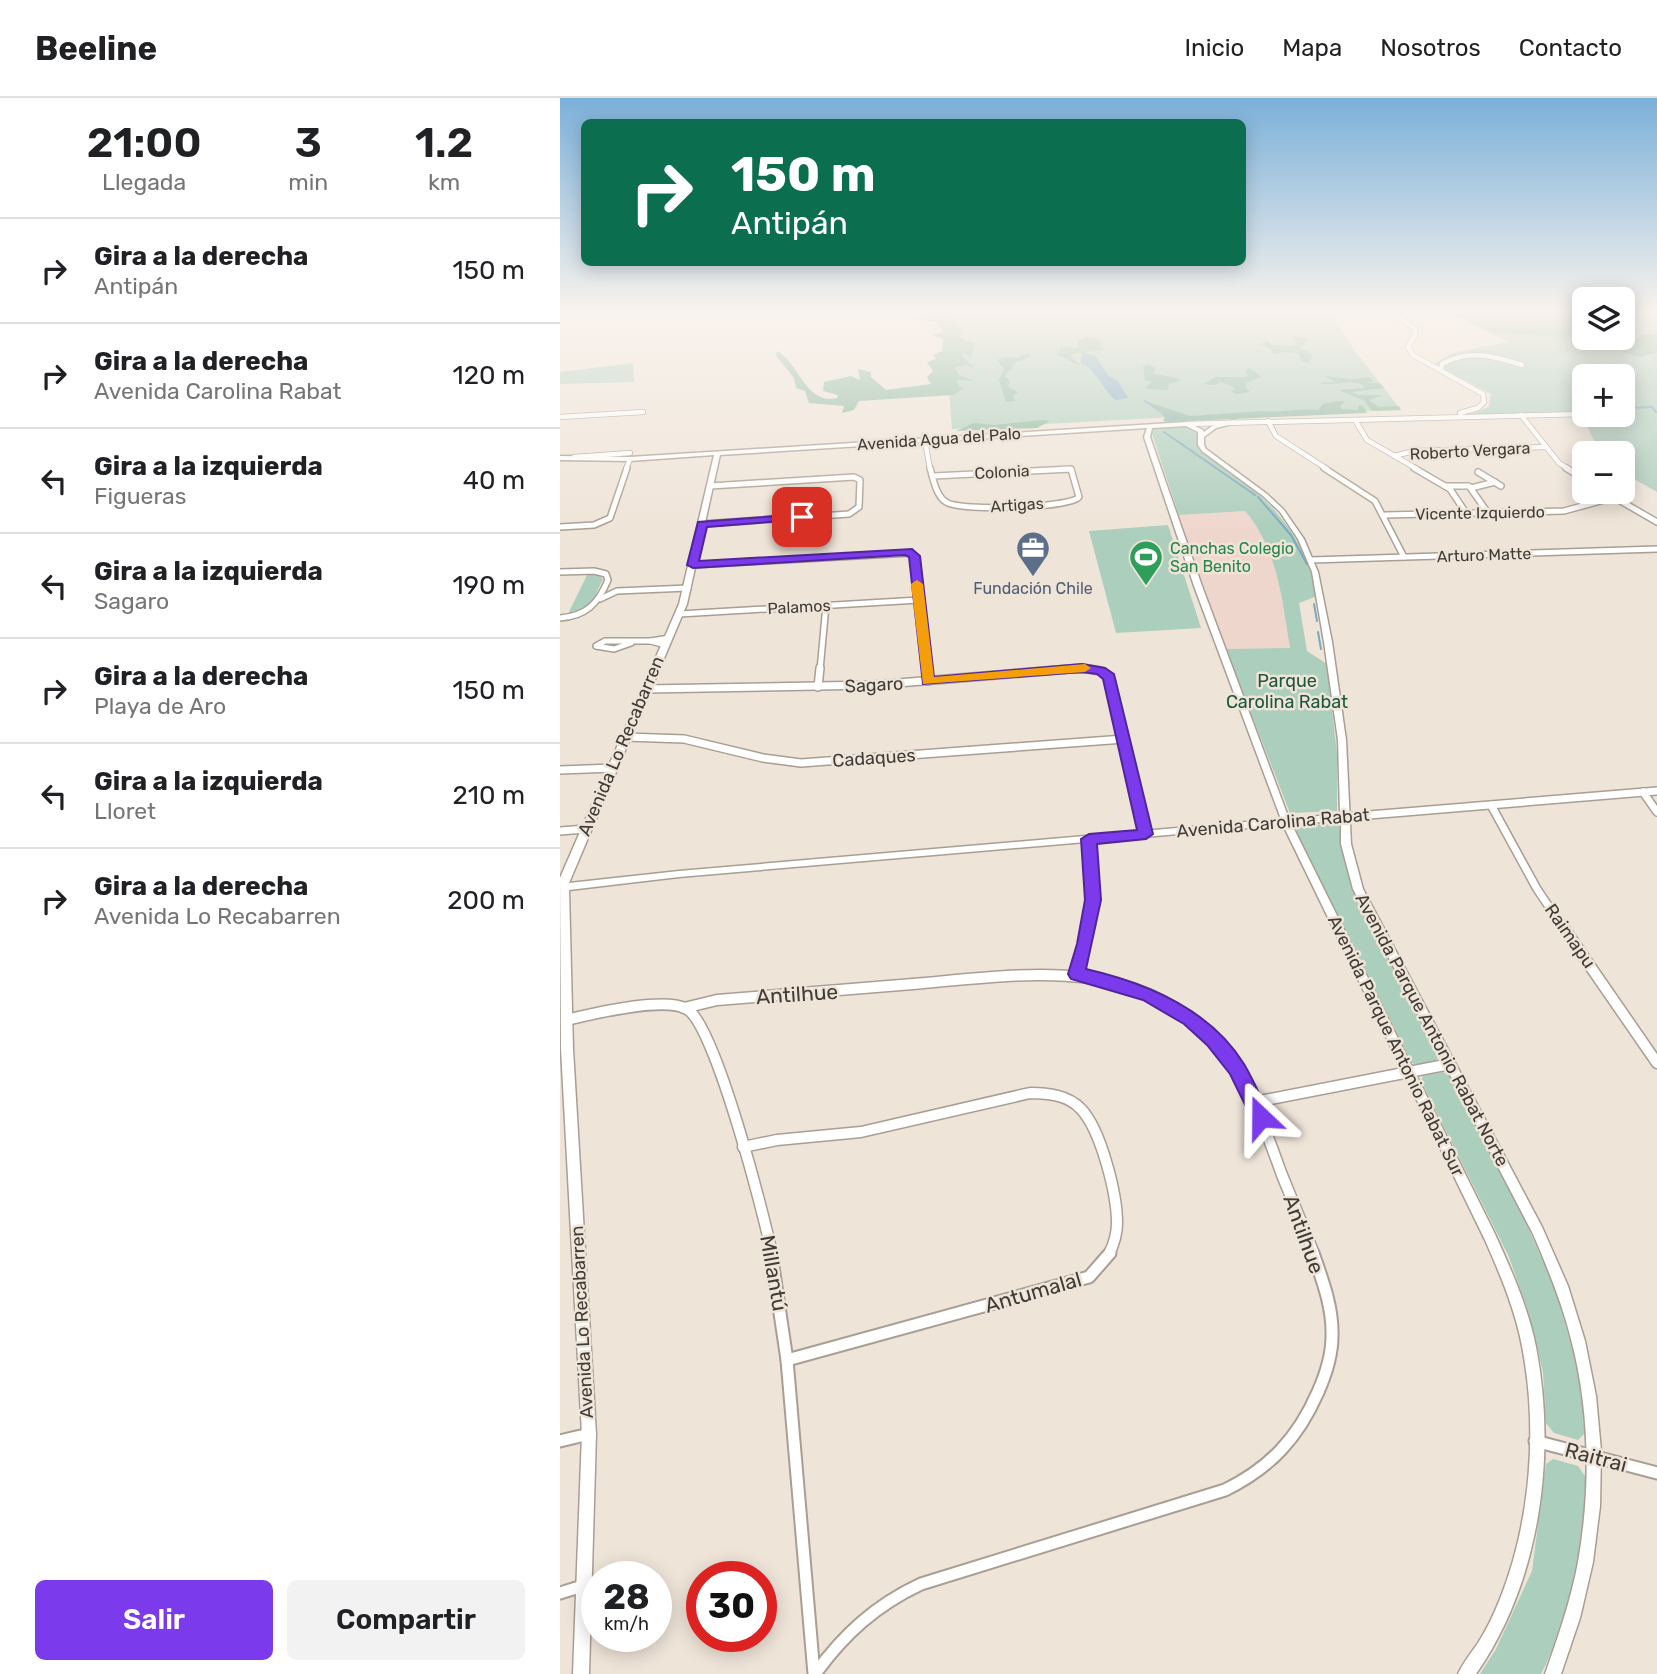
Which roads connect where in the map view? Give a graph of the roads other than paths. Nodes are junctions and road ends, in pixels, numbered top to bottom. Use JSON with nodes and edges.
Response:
{"nodes":[{"id":1,"x":1469,"y":386,"type":"edge"},
{"id":2,"x":643,"y":412,"type":"dead end"},
{"id":3,"x":1572,"y":414,"type":"edge"},
{"id":4,"x":1521,"y":415,"type":"junction"},
{"id":5,"x":560,"y":417,"type":"edge"},
{"id":6,"x":1446,"y":418,"type":"junction"},
{"id":7,"x":1355,"y":420,"type":"junction"},
{"id":8,"x":1268,"y":421,"type":"junction"},
{"id":9,"x":1234,"y":422,"type":"junction"},
{"id":10,"x":1187,"y":424,"type":"junction"},
{"id":11,"x":1150,"y":426,"type":"junction"},
{"id":12,"x":1106,"y":428,"type":"junction"},
{"id":13,"x":1202,"y":435,"type":"junction"},
{"id":14,"x":1148,"y":436,"type":"junction"},
{"id":15,"x":924,"y":438,"type":"junction"},
{"id":16,"x":1546,"y":447,"type":"junction"},
{"id":17,"x":718,"y":453,"type":"junction"},
{"id":18,"x":630,"y":456,"type":"junction"},
{"id":19,"x":1394,"y":456,"type":"junction"},
{"id":20,"x":562,"y":460,"type":"edge"},
{"id":21,"x":1572,"y":471,"type":"edge"},
{"id":22,"x":1478,"y":472,"type":"dead end"},
{"id":23,"x":933,"y":476,"type":"junction"},
{"id":24,"x":710,"y":486,"type":"junction"},
{"id":25,"x":1445,"y":486,"type":"junction"},
{"id":26,"x":1471,"y":488,"type":"junction"},
{"id":27,"x":1078,"y":500,"type":"joint"},
{"id":28,"x":1590,"y":504,"type":"edge"},
{"id":29,"x":1627,"y":504,"type":"edge"},
{"id":30,"x":1466,"y":513,"type":"junction"},
{"id":31,"x":1488,"y":513,"type":"junction"},
{"id":32,"x":1385,"y":516,"type":"junction"},
{"id":33,"x":1657,"y":522,"type":"edge"},
{"id":34,"x":702,"y":524,"type":"junction"},
{"id":35,"x":560,"y":527,"type":"edge"},
{"id":36,"x":1657,"y":549,"type":"edge"},
{"id":37,"x":1404,"y":557,"type":"junction"},
{"id":38,"x":1311,"y":561,"type":"junction"},
{"id":39,"x":693,"y":565,"type":"junction"},
{"id":40,"x":560,"y":572,"type":"edge"},
{"id":41,"x":606,"y":584,"type":"junction"},
{"id":42,"x":688,"y":588,"type":"junction"},
{"id":43,"x":617,"y":591,"type":"junction"},
{"id":44,"x":919,"y":600,"type":"junction"},
{"id":45,"x":598,"y":601,"type":"junction"},
{"id":46,"x":826,"y":605,"type":"junction"},
{"id":47,"x":679,"y":614,"type":"junction"},
{"id":48,"x":560,"y":618,"type":"edge"},
{"id":49,"x":667,"y":642,"type":"junction"},
{"id":50,"x":631,"y":643,"type":"dead end"},
{"id":51,"x":928,"y":681,"type":"junction"},
{"id":52,"x":818,"y":687,"type":"junction"},
{"id":53,"x":646,"y":689,"type":"junction"},
{"id":54,"x":626,"y":737,"type":"junction"},
{"id":55,"x":1124,"y":739,"type":"junction"},
{"id":56,"x":613,"y":768,"type":"junction"},
{"id":57,"x":560,"y":769,"type":"edge"},
{"id":58,"x":1657,"y":790,"type":"edge"},
{"id":59,"x":1643,"y":792,"type":"junction"},
{"id":60,"x":1491,"y":805,"type":"junction"},
{"id":61,"x":1657,"y":812,"type":"edge"},
{"id":62,"x":1345,"y":817,"type":"junction"},
{"id":63,"x":1286,"y":822,"type":"junction"},
{"id":64,"x":586,"y":829,"type":"junction"},
{"id":65,"x":560,"y":831,"type":"edge"},
{"id":66,"x":1146,"y":834,"type":"junction"},
{"id":67,"x":1089,"y":839,"type":"junction"},
{"id":68,"x":562,"y":884,"type":"edge"},
{"id":69,"x":1077,"y":974,"type":"junction"},
{"id":70,"x":684,"y":1008,"type":"junction"},
{"id":71,"x":564,"y":1028,"type":"edge"},
{"id":72,"x":1657,"y":1063,"type":"edge"},
{"id":73,"x":1450,"y":1064,"type":"junction"},
{"id":74,"x":1409,"y":1072,"type":"junction"},
{"id":75,"x":1255,"y":1102,"type":"junction"},
{"id":76,"x":743,"y":1147,"type":"junction"},
{"id":77,"x":787,"y":1360,"type":"junction"},
{"id":78,"x":589,"y":1434,"type":"junction"},
{"id":79,"x":560,"y":1441,"type":"edge"},
{"id":80,"x":1535,"y":1441,"type":"junction"},
{"id":81,"x":1595,"y":1457,"type":"junction"},
{"id":82,"x":1657,"y":1473,"type":"edge"},
{"id":83,"x":586,"y":1561,"type":"edge"},
{"id":84,"x":581,"y":1587,"type":"edge"},
{"id":85,"x":560,"y":1593,"type":"edge"},
{"id":86,"x":582,"y":1652,"type":"edge"},
{"id":87,"x":581,"y":1674,"type":"edge"},
{"id":88,"x":815,"y":1674,"type":"edge"},
{"id":89,"x":1466,"y":1674,"type":"edge"},
{"id":90,"x":1553,"y":1674,"type":"edge"}],
"edges":[{"from":1,"to":6,"type":"street"},
{"from":2,"to":5,"type":"street"},
{"from":3,"to":4,"type":"street","name":"Avenida Agua del Palo"},
{"from":4,"to":6,"type":"street","name":"Avenida Agua del Palo"},
{"from":4,"to":16,"type":"street"},
{"from":6,"to":7,"type":"street","name":"Avenida Agua del Palo"},
{"from":7,"to":8,"type":"street","name":"Avenida Agua del Palo"},
{"from":7,"to":19,"type":"street"},
{"from":8,"to":9,"type":"street","name":"Avenida Agua del Palo"},
{"from":8,"to":32,"type":"street"},
{"from":9,"to":10,"type":"street","name":"Avenida Agua del Palo"},
{"from":9,"to":13,"type":"street"},
{"from":10,"to":11,"type":"street","name":"Avenida Agua del Palo"},
{"from":10,"to":13,"type":"street","name":"Avenida Parque Antonio Rabat Norte"},
{"from":11,"to":12,"type":"street","name":"Avenida Agua del Palo"},
{"from":11,"to":14,"type":"street"},
{"from":12,"to":14,"type":"street"},
{"from":12,"to":15,"type":"street","name":"Avenida Agua del Palo"},
{"from":13,"to":14,"type":"street"},
{"from":13,"to":38,"type":"street","name":"Avenida Parque Antonio Rabat Norte"},
{"from":14,"to":63,"type":"street","name":"Avenida Parque Antonio Rabat Sur"},
{"from":15,"to":17,"type":"street","name":"Avenida Agua del Palo"},
{"from":15,"to":23,"type":"street"},
{"from":16,"to":19,"type":"street","name":"Roberto Vergara"},
{"from":16,"to":21,"type":"street"},
{"from":17,"to":18,"type":"street","name":"Avenida Agua del Palo"},
{"from":17,"to":24,"type":"street","name":"Avenida Lo Recabarren"},
{"from":18,"to":20,"type":"street","name":"Avenida Agua del Palo"},
{"from":18,"to":35,"type":"street"},
{"from":19,"to":25,"type":"street"},
{"from":22,"to":26,"type":"street"},
{"from":23,"to":27,"type":"street","name":"Artigas"},
{"from":23,"to":27,"type":"street","name":"Colonia"},
{"from":24,"to":34,"type":"street","name":"Avenida Lo Recabarren"},
{"from":24,"to":34,"type":"street"},
{"from":25,"to":26,"type":"street"},
{"from":25,"to":30,"type":"street"},
{"from":26,"to":31,"type":"street"},
{"from":28,"to":31,"type":"street","name":"Vicente Izquierdo"},
{"from":29,"to":33,"type":"street"},
{"from":30,"to":31,"type":"street","name":"Vicente Izquierdo"},
{"from":30,"to":32,"type":"street","name":"Vicente Izquierdo"},
{"from":32,"to":37,"type":"street"},
{"from":34,"to":39,"type":"street","name":"Avenida Lo Recabarren"},
{"from":36,"to":37,"type":"street","name":"Arturo Matte"},
{"from":37,"to":38,"type":"street","name":"Arturo Matte"},
{"from":38,"to":62,"type":"street","name":"Avenida Parque Antonio Rabat Norte"},
{"from":39,"to":42,"type":"street","name":"Avenida Lo Recabarren"},
{"from":39,"to":44,"type":"street"},
{"from":40,"to":41,"type":"street"},
{"from":41,"to":43,"type":"street"},
{"from":41,"to":45,"type":"street"},
{"from":42,"to":43,"type":"street"},
{"from":42,"to":47,"type":"street","name":"Avenida Lo Recabarren"},
{"from":43,"to":45,"type":"street"},
{"from":44,"to":46,"type":"street","name":"Palamos"},
{"from":44,"to":51,"type":"street"},
{"from":45,"to":48,"type":"street"},
{"from":46,"to":47,"type":"street","name":"Palamos"},
{"from":46,"to":52,"type":"street"},
{"from":47,"to":49,"type":"street","name":"Avenida Lo Recabarren"},
{"from":49,"to":50,"type":"street"},
{"from":49,"to":53,"type":"street","name":"Avenida Lo Recabarren"},
{"from":51,"to":52,"type":"street","name":"Sagaro"},
{"from":51,"to":55,"type":"street","name":"Sagaro"},
{"from":52,"to":53,"type":"street","name":"Sagaro"},
{"from":53,"to":54,"type":"street","name":"Avenida Lo Recabarren"},
{"from":54,"to":55,"type":"street","name":"Cadaques"},
{"from":54,"to":56,"type":"street","name":"Avenida Lo Recabarren"},
{"from":55,"to":66,"type":"street"},
{"from":56,"to":57,"type":"street"},
{"from":56,"to":64,"type":"street","name":"Avenida Lo Recabarren"},
{"from":58,"to":59,"type":"street","name":"Avenida Carolina Rabat"},
{"from":59,"to":60,"type":"street","name":"Avenida Carolina Rabat"},
{"from":59,"to":61,"type":"street"},
{"from":60,"to":62,"type":"street","name":"Avenida Carolina Rabat"},
{"from":60,"to":72,"type":"street","name":"Raimapu"},
{"from":62,"to":63,"type":"street","name":"Avenida Carolina Rabat"},
{"from":62,"to":73,"type":"street","name":"Avenida Parque Antonio Rabat Norte"},
{"from":63,"to":66,"type":"street","name":"Avenida Carolina Rabat"},
{"from":63,"to":74,"type":"street","name":"Avenida Parque Antonio Rabat Sur"},
{"from":64,"to":65,"type":"street"},
{"from":64,"to":68,"type":"street","name":"Avenida Lo Recabarren"},
{"from":66,"to":67,"type":"street","name":"Avenida Carolina Rabat"},
{"from":67,"to":68,"type":"street","name":"Avenida Carolina Rabat"},
{"from":67,"to":69,"type":"street"},
{"from":68,"to":71,"type":"street","name":"Avenida Lo Recabarren"},
{"from":69,"to":70,"type":"street","name":"Antilhue"},
{"from":69,"to":75,"type":"street","name":"Antilhue"},
{"from":70,"to":71,"type":"street"},
{"from":70,"to":76,"type":"street","name":"Millantú"},
{"from":71,"to":78,"type":"street","name":"Avenida Lo Recabarren"},
{"from":73,"to":74,"type":"street"},
{"from":73,"to":81,"type":"street","name":"Avenida Parque Antonio Rabat Norte"},
{"from":74,"to":75,"type":"street"},
{"from":74,"to":80,"type":"street","name":"Avenida Parque Antonio Rabat Sur"},
{"from":75,"to":88,"type":"street","name":"Antilhue"},
{"from":76,"to":77,"type":"street","name":"Millantú"},
{"from":76,"to":77,"type":"street","name":"Antumalal"},
{"from":77,"to":88,"type":"street","name":"Millantú"},
{"from":78,"to":79,"type":"street"},
{"from":78,"to":83,"type":"street","name":"Avenida Lo Recabarren"},
{"from":80,"to":81,"type":"street","name":"Raitrai"},
{"from":80,"to":89,"type":"street","name":"Avenida Parque Antonio Rabat Sur"},
{"from":81,"to":82,"type":"street","name":"Raitrai"},
{"from":81,"to":90,"type":"street","name":"Avenida Parque Antonio Rabat Norte"},
{"from":84,"to":85,"type":"street"},
{"from":86,"to":87,"type":"street","name":"Avenida Lo Recabarren"}]}
